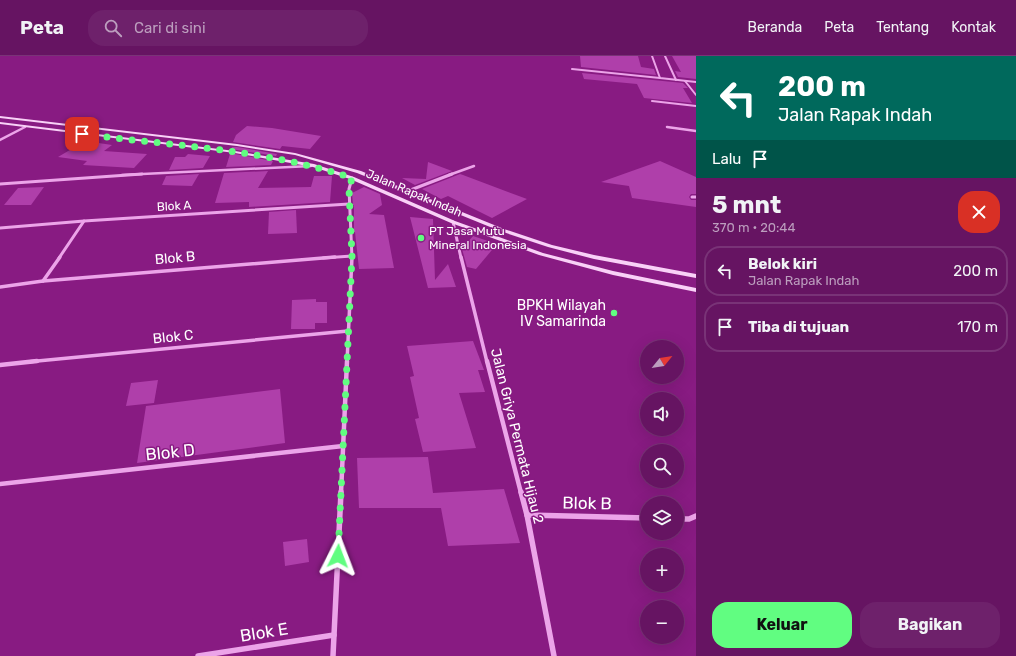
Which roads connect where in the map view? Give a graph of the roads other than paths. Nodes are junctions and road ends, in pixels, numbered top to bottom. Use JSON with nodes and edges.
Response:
{"nodes":[{"id":1,"x":652,"y":56,"type":"edge"},
{"id":2,"x":665,"y":56,"type":"edge"},
{"id":3,"x":572,"y":69,"type":"dead end"},
{"id":4,"x":660,"y":78,"type":"junction"},
{"id":5,"x":676,"y":80,"type":"junction"},
{"id":6,"x":685,"y":81,"type":"junction"},
{"id":7,"x":696,"y":82,"type":"edge"},
{"id":8,"x":696,"y":95,"type":"edge"},
{"id":9,"x":652,"y":101,"type":"dead end"},
{"id":10,"x":696,"y":106,"type":"edge"},
{"id":11,"x":0,"y":117,"type":"edge"},
{"id":12,"x":0,"y":123,"type":"edge"},
{"id":13,"x":25,"y":127,"type":"junction"},
{"id":14,"x":667,"y":127,"type":"dead end"},
{"id":15,"x":696,"y":131,"type":"edge"},
{"id":16,"x":0,"y":140,"type":"edge"},
{"id":17,"x":314,"y":166,"type":"junction"},
{"id":18,"x":474,"y":166,"type":"dead end"},
{"id":19,"x":352,"y":178,"type":"junction"},
{"id":20,"x":0,"y":184,"type":"edge"},
{"id":21,"x":408,"y":191,"type":"junction"},
{"id":22,"x":350,"y":204,"type":"junction"},
{"id":23,"x":84,"y":221,"type":"junction"},
{"id":24,"x":453,"y":222,"type":"junction"},
{"id":25,"x":0,"y":228,"type":"edge"},
{"id":26,"x":352,"y":256,"type":"junction"},
{"id":27,"x":649,"y":268,"type":"junction"},
{"id":28,"x":696,"y":276,"type":"edge"},
{"id":29,"x":43,"y":281,"type":"junction"},
{"id":30,"x":648,"y":281,"type":"junction"},
{"id":31,"x":0,"y":287,"type":"edge"},
{"id":32,"x":696,"y":290,"type":"edge"},
{"id":33,"x":348,"y":331,"type":"junction"},
{"id":34,"x":0,"y":365,"type":"edge"},
{"id":35,"x":342,"y":446,"type":"junction"},
{"id":36,"x":0,"y":484,"type":"edge"},
{"id":37,"x":526,"y":515,"type":"junction"},
{"id":38,"x":696,"y":516,"type":"edge"},
{"id":39,"x":640,"y":518,"type":"edge"},
{"id":40,"x":684,"y":519,"type":"edge"},
{"id":41,"x":334,"y":635,"type":"junction"},
{"id":42,"x":198,"y":656,"type":"edge"},
{"id":43,"x":333,"y":656,"type":"edge"},
{"id":44,"x":554,"y":656,"type":"edge"}],
"edges":[{"from":1,"to":4,"type":"street"},
{"from":2,"to":5,"type":"street"},
{"from":3,"to":4,"type":"street"},
{"from":4,"to":5,"type":"street"},
{"from":5,"to":6,"type":"street"},
{"from":6,"to":7,"type":"street"},
{"from":6,"to":8,"type":"street"},
{"from":9,"to":10,"type":"street"},
{"from":11,"to":21,"type":"main road","name":"Jalan Rapak Indah"},
{"from":12,"to":13,"type":"main road","name":"Jalan Rapak Indah"},
{"from":13,"to":16,"type":"street"},
{"from":13,"to":17,"type":"main road","name":"Jalan Rapak Indah"},
{"from":14,"to":15,"type":"street"},
{"from":17,"to":19,"type":"main road","name":"Jalan Rapak Indah"},
{"from":17,"to":20,"type":"street"},
{"from":18,"to":21,"type":"street"},
{"from":19,"to":22,"type":"street"},
{"from":19,"to":24,"type":"main road","name":"Jalan Rapak Indah"},
{"from":21,"to":27,"type":"main road","name":"Jalan Rapak Indah"},
{"from":22,"to":23,"type":"street","name":"Blok A"},
{"from":22,"to":26,"type":"street"},
{"from":23,"to":25,"type":"street","name":"Blok A"},
{"from":23,"to":29,"type":"street"},
{"from":24,"to":30,"type":"main road","name":"Jalan Rapak Indah"},
{"from":24,"to":37,"type":"street","name":"Jalan Griya Permata Hijau 2"},
{"from":26,"to":29,"type":"street","name":"Blok B"},
{"from":26,"to":33,"type":"street"},
{"from":27,"to":28,"type":"main road","name":"Jalan Rapak Indah"},
{"from":27,"to":30,"type":"main road"},
{"from":29,"to":31,"type":"street","name":"Blok B"},
{"from":30,"to":32,"type":"main road","name":"Jalan Rapak Indah"},
{"from":33,"to":34,"type":"street","name":"Blok C"},
{"from":33,"to":35,"type":"street"},
{"from":35,"to":36,"type":"street","name":"Blok D"},
{"from":35,"to":41,"type":"street"},
{"from":37,"to":39,"type":"street","name":"Blok B"},
{"from":37,"to":44,"type":"street","name":"Jalan Griya Permata Hijau 2"},
{"from":38,"to":40,"type":"street"},
{"from":41,"to":42,"type":"street","name":"Blok E"},
{"from":41,"to":43,"type":"street"}]}
